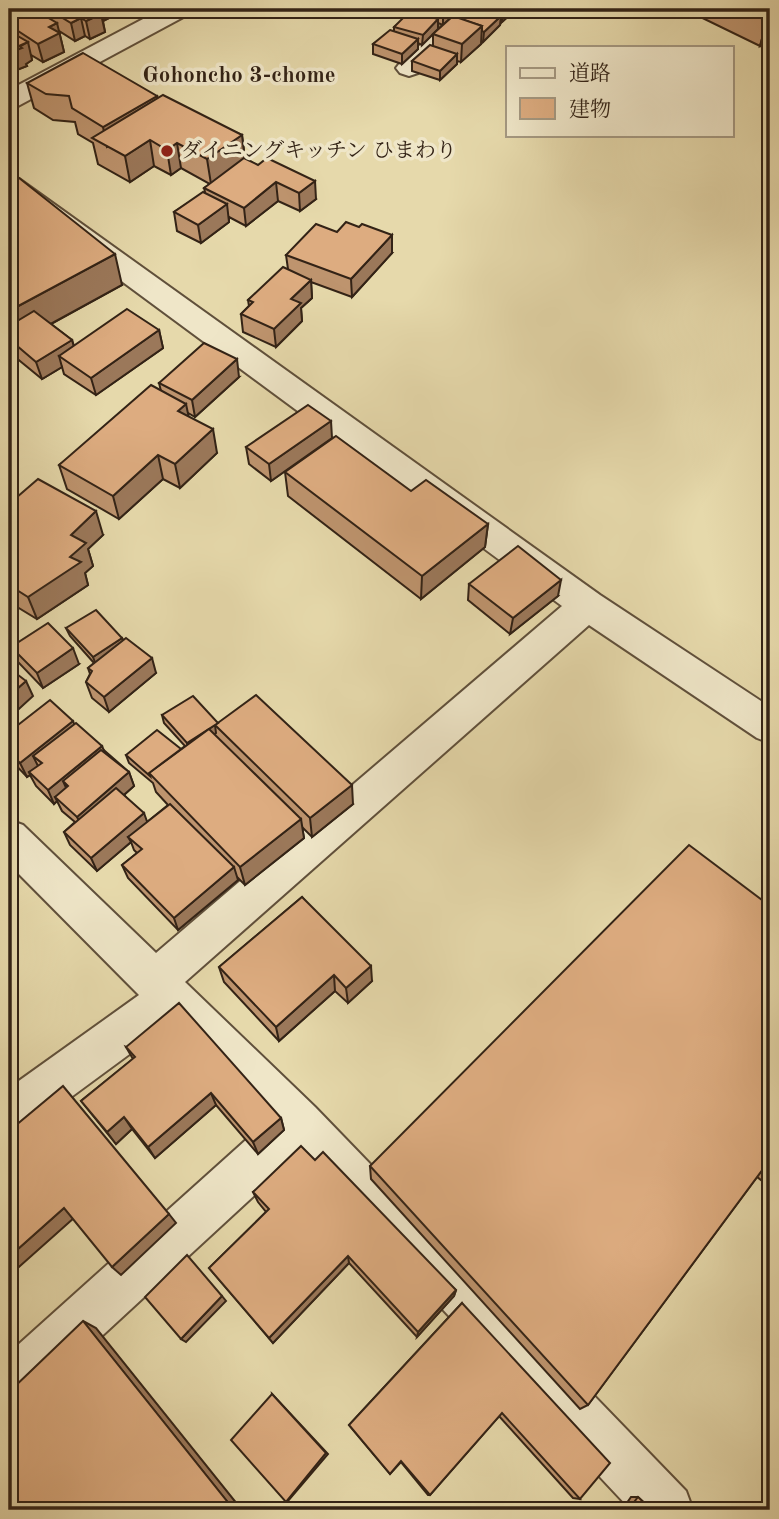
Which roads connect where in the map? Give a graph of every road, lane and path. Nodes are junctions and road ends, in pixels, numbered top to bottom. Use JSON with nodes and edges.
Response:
{"nodes":[{"id":1,"x":180,"y":9,"type":"edge"},
{"id":2,"x":475,"y":9,"type":"edge"},
{"id":3,"x":409,"y":68,"type":"edge"},
{"id":4,"x":9,"y":100,"type":"edge"},
{"id":5,"x":9,"y":186,"type":"edge"},
{"id":6,"x":587,"y":605,"type":"junction"},
{"id":7,"x":770,"y":727,"type":"edge"},
{"id":8,"x":12,"y":846,"type":"edge"},
{"id":9,"x":163,"y":989,"type":"junction"},
{"id":10,"x":9,"y":1115,"type":"edge"},
{"id":11,"x":299,"y":1123,"type":"junction"},
{"id":12,"x":9,"y":1387,"type":"edge"},
{"id":13,"x":667,"y":1510,"type":"edge"}],
"edges":[{"from":1,"to":4,"type":"street"},
{"from":2,"to":3,"type":"street"},
{"from":5,"to":6,"type":"street"},
{"from":6,"to":7,"type":"street"},
{"from":6,"to":9,"type":"street"},
{"from":8,"to":9,"type":"street"},
{"from":9,"to":10,"type":"street"},
{"from":9,"to":11,"type":"street"},
{"from":11,"to":12,"type":"street"},
{"from":11,"to":13,"type":"street"}]}
